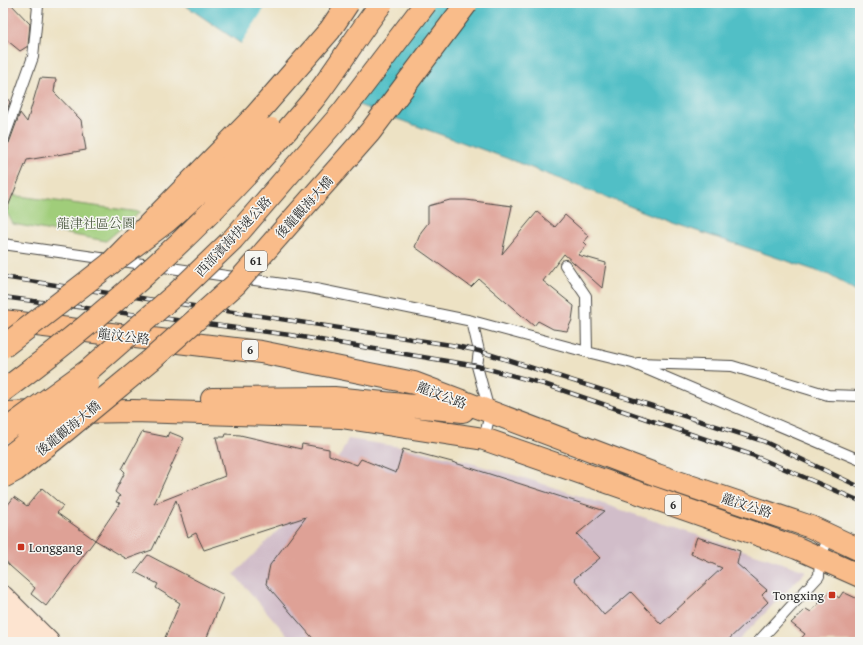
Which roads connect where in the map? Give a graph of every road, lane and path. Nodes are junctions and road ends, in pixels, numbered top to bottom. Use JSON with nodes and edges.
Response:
{"nodes":[{"id":1,"x":35,"y":3,"type":"edge"},
{"id":2,"x":348,"y":3,"type":"edge"},
{"id":3,"x":426,"y":3,"type":"edge"},
{"id":4,"x":467,"y":3,"type":"edge"},
{"id":5,"x":377,"y":10,"type":"edge"},
{"id":6,"x":3,"y":140,"type":"edge"},
{"id":7,"x":3,"y":244,"type":"edge"},
{"id":8,"x":110,"y":264,"type":"junction"},
{"id":9,"x":565,"y":265,"type":"dead end"},
{"id":10,"x":178,"y":292,"type":"junction"},
{"id":11,"x":3,"y":321,"type":"edge"},
{"id":12,"x":472,"y":321,"type":"junction"},
{"id":13,"x":3,"y":347,"type":"edge"},
{"id":14,"x":587,"y":352,"type":"junction"},
{"id":15,"x":632,"y":363,"type":"junction"},
{"id":16,"x":3,"y":391,"type":"edge"},
{"id":17,"x":860,"y":396,"type":"edge"},
{"id":18,"x":3,"y":407,"type":"edge"},
{"id":19,"x":133,"y":411,"type":"junction"},
{"id":20,"x":3,"y":413,"type":"edge"},
{"id":21,"x":490,"y":414,"type":"junction"},
{"id":22,"x":3,"y":431,"type":"edge"},
{"id":23,"x":484,"y":439,"type":"junction"},
{"id":24,"x":860,"y":460,"type":"edge"},
{"id":25,"x":3,"y":461,"type":"edge"},
{"id":26,"x":3,"y":477,"type":"edge"},
{"id":27,"x":830,"y":536,"type":"junction"},
{"id":28,"x":860,"y":550,"type":"edge"},
{"id":29,"x":820,"y":558,"type":"junction"},
{"id":30,"x":860,"y":576,"type":"edge"},
{"id":31,"x":3,"y":597,"type":"edge"},
{"id":32,"x":3,"y":622,"type":"edge"},
{"id":33,"x":31,"y":642,"type":"edge"},
{"id":34,"x":48,"y":642,"type":"edge"},
{"id":35,"x":758,"y":642,"type":"edge"}],
"edges":[{"from":1,"to":6,"type":"lane"},
{"from":2,"to":8,"type":"main road","bridge":true},
{"from":3,"to":10,"type":"main road","name":"西部濱海快速公路","number":"61","bridge":true},
{"from":4,"to":26,"type":"main road","name":"後龍觀海大橋","number":"61","bridge":true},
{"from":5,"to":8,"type":"main road","bridge":true},
{"from":5,"to":16,"type":"main road","bridge":true},
{"from":7,"to":12,"type":"lane"},
{"from":8,"to":13,"type":"main road","bridge":true},
{"from":9,"to":14,"type":"lane"},
{"from":10,"to":22,"type":"main road","name":"西部濱海快速公路","number":"61","bridge":true},
{"from":10,"to":25,"type":"main road","bridge":true},
{"from":11,"to":21,"type":"main road","name":"龍汶公路","number":"6"},
{"from":12,"to":14,"type":"lane"},
{"from":12,"to":21,"type":"lane"},
{"from":14,"to":15,"type":"lane"},
{"from":15,"to":17,"type":"lane"},
{"from":15,"to":24,"type":"lane"},
{"from":18,"to":21,"type":"main road"},
{"from":19,"to":20,"type":"main road","name":"龍汶公路","number":"6"},
{"from":19,"to":22,"type":"main road"},
{"from":19,"to":23,"type":"main road","name":"龍汶公路","number":"6"},
{"from":21,"to":23,"type":"lane"},
{"from":21,"to":27,"type":"main road","name":"龍汶公路","number":"6"},
{"from":23,"to":29,"type":"main road","name":"龍汶公路","number":"6"},
{"from":27,"to":28,"type":"main road","name":"龍汶公路","number":"6"},
{"from":27,"to":29,"type":"lane"},
{"from":29,"to":30,"type":"main road","name":"龍汶公路","number":"6"},
{"from":29,"to":35,"type":"lane"},
{"from":31,"to":34,"type":"main road"},
{"from":32,"to":33,"type":"main road"}]}
